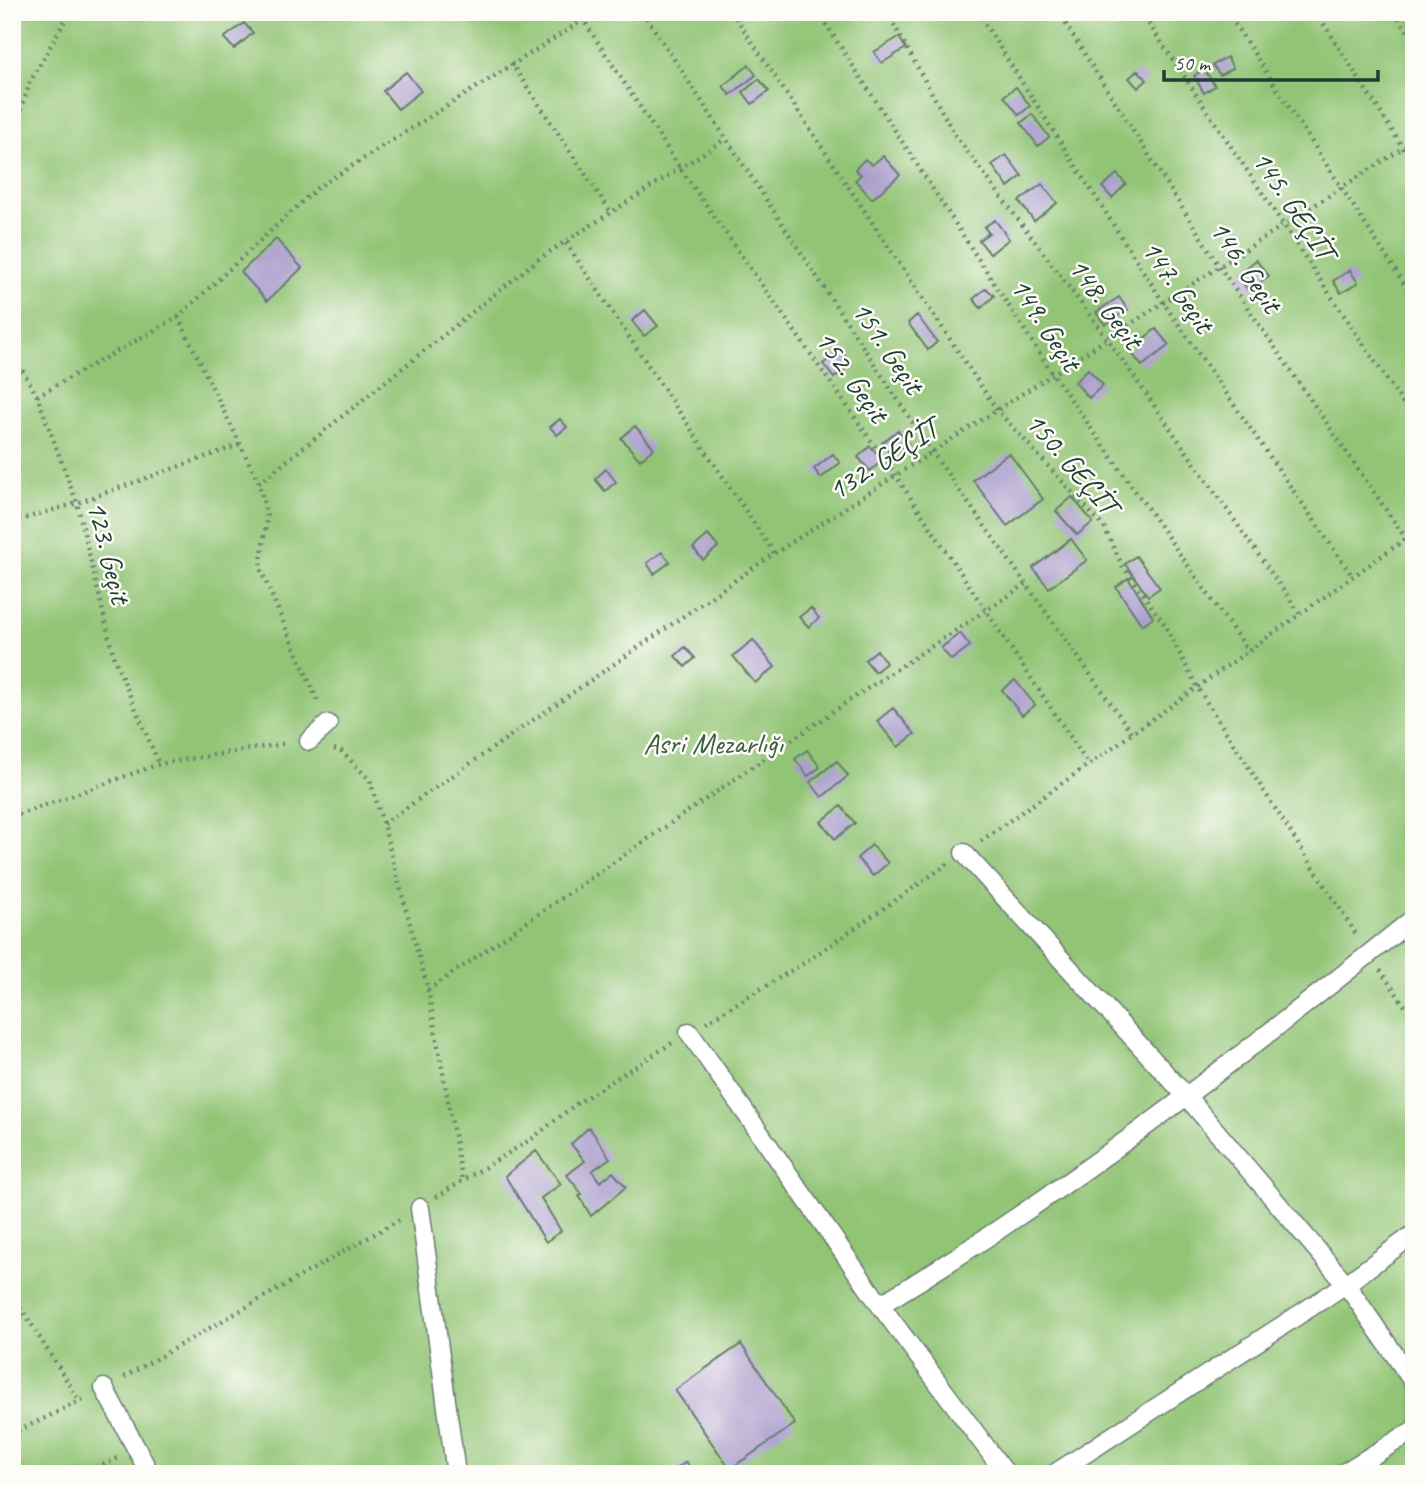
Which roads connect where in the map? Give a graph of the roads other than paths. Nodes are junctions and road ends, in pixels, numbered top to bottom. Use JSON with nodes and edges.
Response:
{"nodes":[{"id":1,"x":328,"y":724,"type":"road end"},
{"id":2,"x":309,"y":741,"type":"road end"},
{"id":3,"x":964,"y":853,"type":"road end"},
{"id":4,"x":1414,"y":918,"type":"edge"},
{"id":5,"x":689,"y":1032,"type":"road end"},
{"id":6,"x":1187,"y":1097,"type":"junction"},
{"id":7,"x":420,"y":1208,"type":"road end"},
{"id":8,"x":1414,"y":1234,"type":"edge"},
{"id":9,"x":1346,"y":1284,"type":"junction"},
{"id":10,"x":880,"y":1305,"type":"junction"},
{"id":11,"x":1414,"y":1383,"type":"edge"},
{"id":12,"x":104,"y":1388,"type":"road end"},
{"id":13,"x":1414,"y":1430,"type":"edge"},
{"id":14,"x":150,"y":1474,"type":"edge"},
{"id":15,"x":456,"y":1474,"type":"edge"},
{"id":16,"x":1006,"y":1474,"type":"edge"},
{"id":17,"x":1054,"y":1474,"type":"edge"},
{"id":18,"x":1342,"y":1474,"type":"edge"}],
"edges":[{"from":1,"to":2,"type":"lane"},
{"from":3,"to":6,"type":"lane"},
{"from":4,"to":6,"type":"lane"},
{"from":5,"to":10,"type":"lane"},
{"from":6,"to":9,"type":"lane"},
{"from":6,"to":10,"type":"lane"},
{"from":7,"to":15,"type":"lane"},
{"from":8,"to":9,"type":"lane"},
{"from":9,"to":11,"type":"lane"},
{"from":9,"to":17,"type":"lane"},
{"from":10,"to":16,"type":"lane"},
{"from":12,"to":14,"type":"lane"},
{"from":13,"to":18,"type":"lane"}]}
